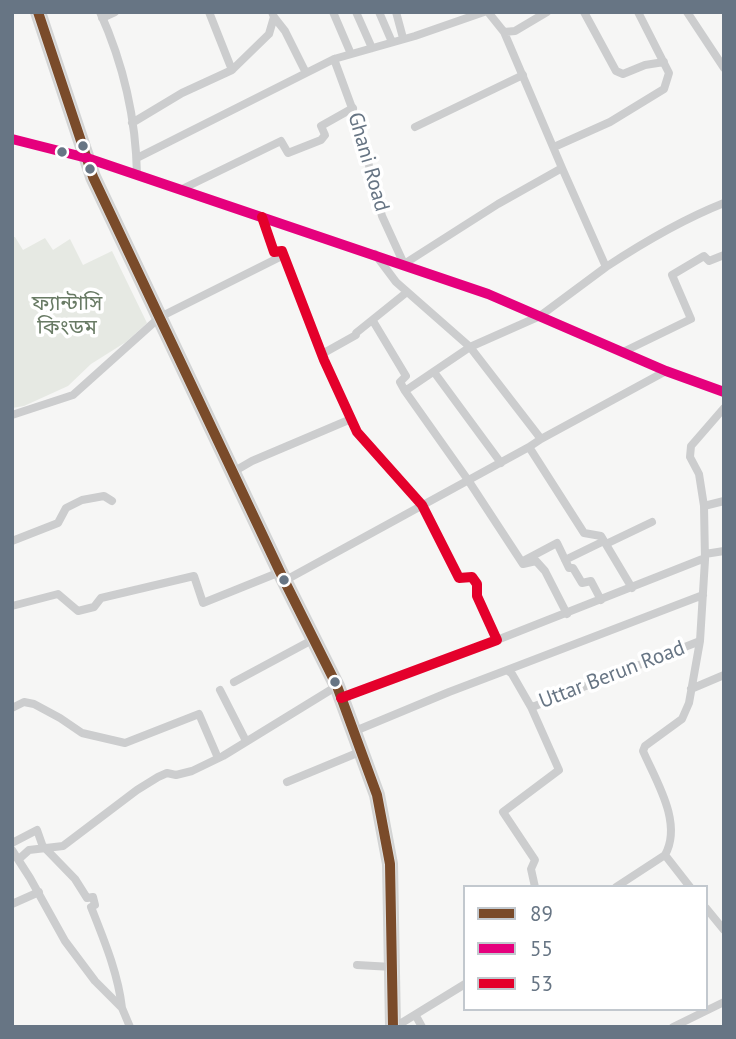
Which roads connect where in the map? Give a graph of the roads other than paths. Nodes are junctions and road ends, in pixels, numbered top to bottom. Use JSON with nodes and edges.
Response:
{"nodes":[{"id":1,"x":38,"y":12,"type":"edge"},
{"id":2,"x":115,"y":12,"type":"edge"},
{"id":3,"x":209,"y":12,"type":"edge"},
{"id":4,"x":334,"y":12,"type":"edge"},
{"id":5,"x":356,"y":12,"type":"edge"},
{"id":6,"x":379,"y":12,"type":"edge"},
{"id":7,"x":396,"y":12,"type":"edge"},
{"id":8,"x":486,"y":12,"type":"edge"},
{"id":9,"x":547,"y":12,"type":"edge"},
{"id":10,"x":584,"y":12,"type":"edge"},
{"id":11,"x":638,"y":12,"type":"edge"},
{"id":12,"x":687,"y":12,"type":"edge"},
{"id":13,"x":101,"y":15,"type":"edge"},
{"id":14,"x":273,"y":15,"type":"edge"},
{"id":15,"x":504,"y":32,"type":"junction"},
{"id":16,"x":403,"y":38,"type":"junction"},
{"id":17,"x":392,"y":42,"type":"junction"},
{"id":18,"x":372,"y":48,"type":"junction"},
{"id":19,"x":351,"y":54,"type":"junction"},
{"id":20,"x":334,"y":59,"type":"junction"},
{"id":21,"x":664,"y":62,"type":"junction"},
{"id":22,"x":724,"y":68,"type":"edge"},
{"id":23,"x":232,"y":70,"type":"junction"},
{"id":24,"x":306,"y":74,"type":"junction"},
{"id":25,"x":523,"y":75,"type":"junction"},
{"id":26,"x":353,"y":108,"type":"junction"},
{"id":27,"x":132,"y":123,"type":"junction"},
{"id":28,"x":415,"y":127,"type":"dead end"},
{"id":29,"x":12,"y":139,"type":"edge"},
{"id":30,"x":554,"y":147,"type":"junction"},
{"id":31,"x":87,"y":158,"type":"junction"},
{"id":32,"x":136,"y":158,"type":"junction"},
{"id":33,"x":562,"y":168,"type":"junction"},
{"id":34,"x":137,"y":175,"type":"junction"},
{"id":35,"x":180,"y":190,"type":"junction"},
{"id":36,"x":724,"y":203,"type":"edge"},
{"id":37,"x":262,"y":217,"type":"junction"},
{"id":38,"x":375,"y":254,"type":"junction"},
{"id":39,"x":724,"y":255,"type":"edge"},
{"id":40,"x":282,"y":256,"type":"junction"},
{"id":41,"x":404,"y":264,"type":"junction"},
{"id":42,"x":606,"y":267,"type":"junction"},
{"id":43,"x":407,"y":292,"type":"junction"},
{"id":44,"x":540,"y":316,"type":"junction"},
{"id":45,"x":160,"y":317,"type":"junction"},
{"id":46,"x":373,"y":321,"type":"junction"},
{"id":47,"x":470,"y":347,"type":"junction"},
{"id":48,"x":625,"y":351,"type":"junction"},
{"id":49,"x":322,"y":354,"type":"junction"},
{"id":50,"x":666,"y":371,"type":"junction"},
{"id":51,"x":434,"y":372,"type":"junction"},
{"id":52,"x":405,"y":391,"type":"junction"},
{"id":53,"x":724,"y":392,"type":"edge"},
{"id":54,"x":724,"y":408,"type":"edge"},
{"id":55,"x":12,"y":415,"type":"edge"},
{"id":56,"x":351,"y":419,"type":"junction"},
{"id":57,"x":541,"y":439,"type":"junction"},
{"id":58,"x":530,"y":447,"type":"junction"},
{"id":59,"x":501,"y":463,"type":"junction"},
{"id":60,"x":233,"y":472,"type":"junction"},
{"id":61,"x":468,"y":480,"type":"junction"},
{"id":62,"x":112,"y":501,"type":"dead end"},
{"id":63,"x":724,"y":501,"type":"edge"},
{"id":64,"x":422,"y":505,"type":"junction"},
{"id":65,"x":704,"y":506,"type":"junction"},
{"id":66,"x":652,"y":522,"type":"dead end"},
{"id":67,"x":12,"y":541,"type":"edge"},
{"id":68,"x":605,"y":543,"type":"junction"},
{"id":69,"x":724,"y":551,"type":"edge"},
{"id":70,"x":705,"y":556,"type":"junction"},
{"id":71,"x":565,"y":560,"type":"junction"},
{"id":72,"x":521,"y":561,"type":"junction"},
{"id":73,"x":282,"y":577,"type":"junction"},
{"id":74,"x":632,"y":588,"type":"junction"},
{"id":75,"x":703,"y":595,"type":"junction"},
{"id":76,"x":601,"y":600,"type":"junction"},
{"id":77,"x":12,"y":606,"type":"edge"},
{"id":78,"x":568,"y":614,"type":"junction"},
{"id":79,"x":314,"y":639,"type":"junction"},
{"id":80,"x":497,"y":640,"type":"junction"},
{"id":81,"x":700,"y":641,"type":"junction"},
{"id":82,"x":507,"y":670,"type":"junction"},
{"id":83,"x":724,"y":675,"type":"edge"},
{"id":84,"x":234,"y":682,"type":"dead end"},
{"id":85,"x":691,"y":689,"type":"junction"},
{"id":86,"x":220,"y":690,"type":"dead end"},
{"id":87,"x":339,"y":692,"type":"junction"},
{"id":88,"x":531,"y":707,"type":"junction"},
{"id":89,"x":12,"y":708,"type":"edge"},
{"id":90,"x":355,"y":731,"type":"junction"},
{"id":91,"x":246,"y":741,"type":"junction"},
{"id":92,"x":362,"y":751,"type":"junction"},
{"id":93,"x":218,"y":758,"type":"junction"},
{"id":94,"x":287,"y":782,"type":"dead end"},
{"id":95,"x":12,"y":843,"type":"edge"},
{"id":96,"x":44,"y":847,"type":"junction"},
{"id":97,"x":12,"y":850,"type":"edge"},
{"id":98,"x":665,"y":855,"type":"junction"},
{"id":99,"x":19,"y":859,"type":"junction"},
{"id":100,"x":535,"y":885,"type":"edge"},
{"id":101,"x":619,"y":885,"type":"edge"},
{"id":102,"x":688,"y":885,"type":"edge"},
{"id":103,"x":39,"y":892,"type":"junction"},
{"id":104,"x":12,"y":904,"type":"edge"},
{"id":105,"x":708,"y":910,"type":"edge"},
{"id":106,"x":724,"y":930,"type":"edge"},
{"id":107,"x":357,"y":965,"type":"dead end"},
{"id":108,"x":392,"y":967,"type":"junction"},
{"id":109,"x":463,"y":985,"type":"edge"},
{"id":110,"x":724,"y":1002,"type":"edge"},
{"id":111,"x":122,"y":1008,"type":"junction"},
{"id":112,"x":708,"y":1010,"type":"edge"},
{"id":113,"x":706,"y":1011,"type":"edge"},
{"id":114,"x":416,"y":1016,"type":"junction"},
{"id":115,"x":130,"y":1027,"type":"edge"},
{"id":116,"x":394,"y":1027,"type":"edge"},
{"id":117,"x":422,"y":1027,"type":"edge"},
{"id":118,"x":673,"y":1027,"type":"edge"}],
"edges":[{"from":1,"to":31,"type":"highway"},
{"from":2,"to":13,"type":"street"},
{"from":3,"to":23,"type":"street"},
{"from":4,"to":19,"type":"street"},
{"from":5,"to":18,"type":"street"},
{"from":6,"to":17,"type":"street"},
{"from":7,"to":16,"type":"street"},
{"from":8,"to":15,"type":"street"},
{"from":8,"to":16,"type":"street"},
{"from":9,"to":15,"type":"street"},
{"from":10,"to":21,"type":"street"},
{"from":11,"to":21,"type":"street"},
{"from":12,"to":22,"type":"street"},
{"from":13,"to":27,"type":"street"},
{"from":14,"to":23,"type":"street"},
{"from":14,"to":24,"type":"street"},
{"from":15,"to":25,"type":"street"},
{"from":16,"to":17,"type":"street"},
{"from":17,"to":18,"type":"street"},
{"from":18,"to":19,"type":"street"},
{"from":19,"to":20,"type":"street"},
{"from":20,"to":24,"type":"street"},
{"from":20,"to":26,"type":"street","name":"Ghani Road"},
{"from":21,"to":30,"type":"street"},
{"from":23,"to":27,"type":"street"},
{"from":24,"to":32,"type":"street"},
{"from":25,"to":28,"type":"street"},
{"from":25,"to":30,"type":"street"},
{"from":26,"to":35,"type":"street"},
{"from":26,"to":41,"type":"street","name":"Ghani Road"},
{"from":27,"to":32,"type":"street"},
{"from":29,"to":31,"type":"street"},
{"from":30,"to":33,"type":"street"},
{"from":31,"to":34,"type":"street"},
{"from":31,"to":45,"type":"highway"},
{"from":32,"to":34,"type":"street"},
{"from":33,"to":41,"type":"street"},
{"from":33,"to":42,"type":"street"},
{"from":34,"to":35,"type":"street"},
{"from":35,"to":37,"type":"street"},
{"from":36,"to":42,"type":"street"},
{"from":37,"to":38,"type":"street"},
{"from":37,"to":40,"type":"street"},
{"from":38,"to":41,"type":"street"},
{"from":38,"to":43,"type":"street"},
{"from":39,"to":48,"type":"street"},
{"from":40,"to":45,"type":"street"},
{"from":40,"to":49,"type":"street"},
{"from":41,"to":44,"type":"street"},
{"from":42,"to":44,"type":"street"},
{"from":43,"to":46,"type":"street"},
{"from":43,"to":47,"type":"street"},
{"from":44,"to":47,"type":"street"},
{"from":44,"to":48,"type":"street"},
{"from":45,"to":55,"type":"street"},
{"from":45,"to":60,"type":"highway"},
{"from":46,"to":49,"type":"street"},
{"from":46,"to":52,"type":"street"},
{"from":47,"to":51,"type":"street"},
{"from":47,"to":57,"type":"street"},
{"from":48,"to":50,"type":"street"},
{"from":49,"to":56,"type":"street"},
{"from":50,"to":53,"type":"street"},
{"from":50,"to":57,"type":"street"},
{"from":51,"to":52,"type":"street"},
{"from":51,"to":59,"type":"street"},
{"from":52,"to":61,"type":"street"},
{"from":54,"to":65,"type":"street"},
{"from":56,"to":60,"type":"street"},
{"from":56,"to":64,"type":"street"},
{"from":57,"to":58,"type":"street"},
{"from":58,"to":59,"type":"street"},
{"from":58,"to":68,"type":"street"},
{"from":59,"to":61,"type":"street"},
{"from":60,"to":73,"type":"highway"},
{"from":61,"to":64,"type":"street"},
{"from":61,"to":72,"type":"street"},
{"from":62,"to":67,"type":"street"},
{"from":63,"to":65,"type":"street"},
{"from":64,"to":73,"type":"street"},
{"from":64,"to":80,"type":"street"},
{"from":65,"to":70,"type":"street"},
{"from":66,"to":68,"type":"street"},
{"from":68,"to":71,"type":"street"},
{"from":68,"to":74,"type":"street"},
{"from":69,"to":70,"type":"street"},
{"from":70,"to":74,"type":"street"},
{"from":70,"to":75,"type":"street"},
{"from":71,"to":72,"type":"street"},
{"from":71,"to":76,"type":"street"},
{"from":72,"to":78,"type":"street"},
{"from":73,"to":77,"type":"street"},
{"from":73,"to":79,"type":"highway"},
{"from":74,"to":76,"type":"street"},
{"from":75,"to":81,"type":"street"},
{"from":75,"to":82,"type":"street"},
{"from":76,"to":78,"type":"street"},
{"from":78,"to":80,"type":"street"},
{"from":79,"to":84,"type":"street"},
{"from":79,"to":87,"type":"highway"},
{"from":80,"to":87,"type":"street"},
{"from":81,"to":85,"type":"street","name":"Uttar Berun Road"},
{"from":81,"to":88,"type":"street","name":"Uttar Berun Road"},
{"from":82,"to":88,"type":"street","name":"Uttar Berun Road"},
{"from":82,"to":90,"type":"street"},
{"from":83,"to":85,"type":"street"},
{"from":85,"to":98,"type":"street","name":"Uttar Berun Road"},
{"from":86,"to":91,"type":"street"},
{"from":87,"to":90,"type":"highway"},
{"from":87,"to":91,"type":"street"},
{"from":88,"to":100,"type":"street"},
{"from":89,"to":93,"type":"street"},
{"from":90,"to":92,"type":"highway"},
{"from":91,"to":93,"type":"street"},
{"from":92,"to":94,"type":"street"},
{"from":92,"to":108,"type":"highway"},
{"from":93,"to":96,"type":"street"},
{"from":95,"to":96,"type":"street"},
{"from":96,"to":99,"type":"street"},
{"from":96,"to":111,"type":"street"},
{"from":97,"to":99,"type":"street"},
{"from":98,"to":101,"type":"street"},
{"from":98,"to":102,"type":"street"},
{"from":99,"to":103,"type":"street"},
{"from":103,"to":104,"type":"street"},
{"from":103,"to":111,"type":"street"},
{"from":105,"to":106,"type":"street"},
{"from":107,"to":108,"type":"street"},
{"from":108,"to":116,"type":"highway"},
{"from":109,"to":114,"type":"street"},
{"from":110,"to":112,"type":"street"},
{"from":111,"to":115,"type":"street"},
{"from":113,"to":118,"type":"street"},
{"from":114,"to":116,"type":"street"},
{"from":114,"to":117,"type":"street"}]}
